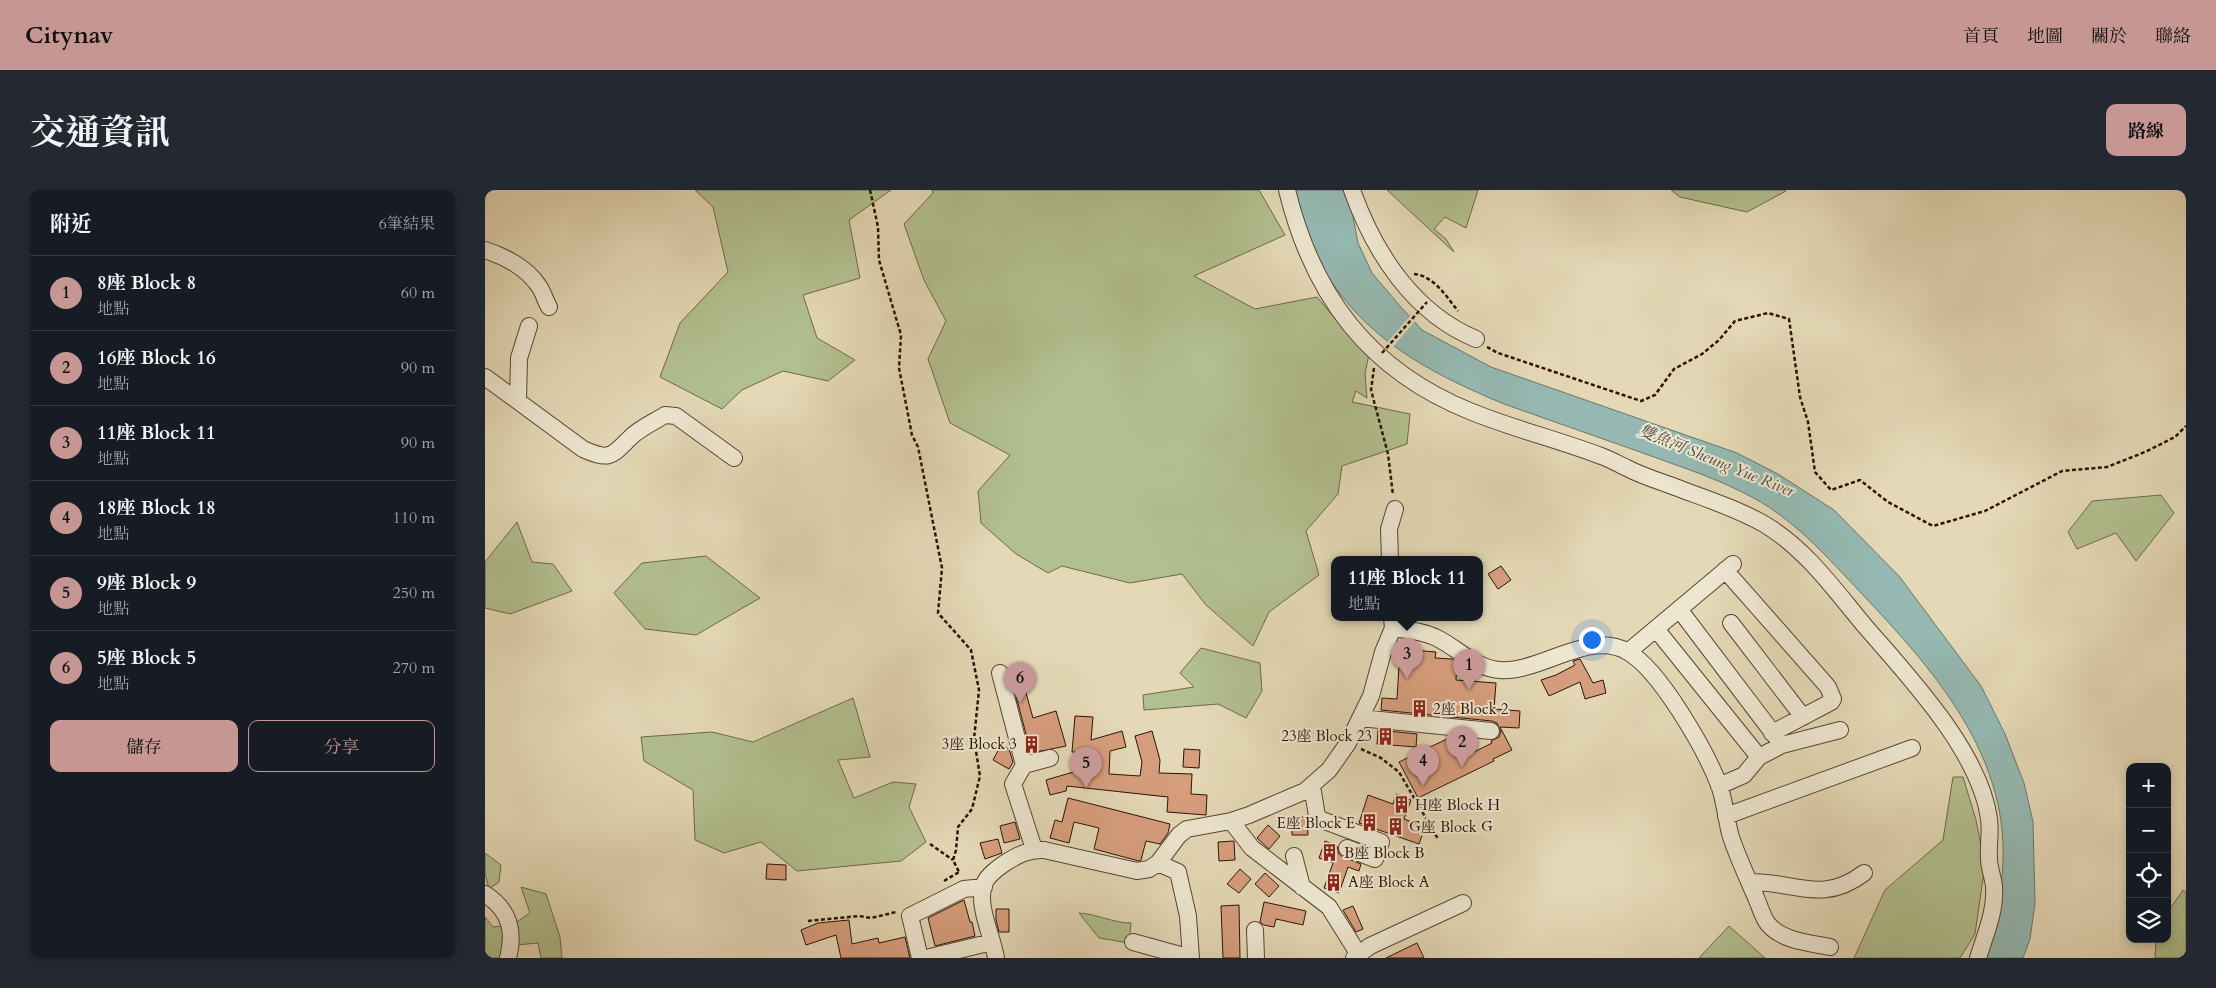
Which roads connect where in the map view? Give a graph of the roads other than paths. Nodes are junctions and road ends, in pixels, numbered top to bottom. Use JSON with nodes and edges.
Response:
{"nodes":[{"id":1,"x":1287,"y":190,"type":"edge"},
{"id":2,"x":1352,"y":190,"type":"edge"},
{"id":3,"x":485,"y":250,"type":"edge"},
{"id":4,"x":549,"y":307,"type":"dead end"},
{"id":5,"x":529,"y":326,"type":"dead end"},
{"id":6,"x":1476,"y":339,"type":"road end"},
{"id":7,"x":485,"y":376,"type":"edge"},
{"id":8,"x":518,"y":401,"type":"junction"},
{"id":9,"x":734,"y":458,"type":"dead end"},
{"id":10,"x":1395,"y":509,"type":"road end"},
{"id":11,"x":1390,"y":556,"type":"edge"},
{"id":12,"x":1679,"y":609,"type":"junction"},
{"id":13,"x":1392,"y":623,"type":"edge"},
{"id":14,"x":1731,"y":623,"type":"dead end"},
{"id":15,"x":1656,"y":629,"type":"junction"},
{"id":16,"x":1628,"y":652,"type":"junction"},
{"id":17,"x":1000,"y":673,"type":"dead end"},
{"id":18,"x":1803,"y":716,"type":"junction"},
{"id":19,"x":1360,"y":718,"type":"junction"},
{"id":20,"x":1840,"y":730,"type":"dead end"},
{"id":21,"x":1491,"y":731,"type":"dead end"},
{"id":22,"x":1777,"y":739,"type":"junction"},
{"id":23,"x":1912,"y":748,"type":"dead end"},
{"id":24,"x":1759,"y":757,"type":"junction"},
{"id":25,"x":1050,"y":758,"type":"dead end"},
{"id":26,"x":1023,"y":764,"type":"junction"},
{"id":27,"x":1312,"y":786,"type":"junction"},
{"id":28,"x":1719,"y":786,"type":"junction"},
{"id":29,"x":1726,"y":816,"type":"junction"},
{"id":30,"x":1231,"y":821,"type":"junction"},
{"id":31,"x":1347,"y":848,"type":"dead end"},
{"id":32,"x":1034,"y":849,"type":"junction"},
{"id":33,"x":1294,"y":856,"type":"dead end"},
{"id":34,"x":1158,"y":863,"type":"junction"},
{"id":35,"x":1864,"y":874,"type":"dead end"},
{"id":36,"x":1749,"y":882,"type":"junction"},
{"id":37,"x":984,"y":887,"type":"junction"},
{"id":38,"x":1302,"y":887,"type":"junction"},
{"id":39,"x":485,"y":894,"type":"edge"},
{"id":40,"x":1463,"y":903,"type":"dead end"},
{"id":41,"x":1255,"y":930,"type":"dead end"},
{"id":42,"x":992,"y":942,"type":"junction"},
{"id":43,"x":1133,"y":942,"type":"dead end"},
{"id":44,"x":1831,"y":947,"type":"dead end"},
{"id":45,"x":1357,"y":956,"type":"edge"},
{"id":46,"x":508,"y":958,"type":"edge"},
{"id":47,"x":920,"y":958,"type":"edge"},
{"id":48,"x":926,"y":958,"type":"edge"},
{"id":49,"x":996,"y":958,"type":"edge"},
{"id":50,"x":1191,"y":958,"type":"edge"},
{"id":51,"x":1256,"y":958,"type":"edge"},
{"id":52,"x":1978,"y":958,"type":"edge"}],
"edges":[{"from":1,"to":52,"type":"street"},
{"from":2,"to":6,"type":"street"},
{"from":3,"to":4,"type":"street"},
{"from":5,"to":8,"type":"street"},
{"from":7,"to":8,"type":"street"},
{"from":8,"to":9,"type":"street"},
{"from":10,"to":11,"type":"street"},
{"from":12,"to":15,"type":"street"},
{"from":12,"to":18,"type":"street"},
{"from":12,"to":22,"type":"street"},
{"from":13,"to":16,"type":"street"},
{"from":13,"to":19,"type":"street"},
{"from":14,"to":18,"type":"street"},
{"from":15,"to":16,"type":"street"},
{"from":15,"to":24,"type":"street"},
{"from":16,"to":28,"type":"street"},
{"from":17,"to":26,"type":"street"},
{"from":18,"to":22,"type":"street"},
{"from":19,"to":21,"type":"street"},
{"from":19,"to":27,"type":"street"},
{"from":20,"to":22,"type":"street"},
{"from":22,"to":24,"type":"street"},
{"from":23,"to":29,"type":"street"},
{"from":24,"to":28,"type":"street"},
{"from":25,"to":26,"type":"street"},
{"from":26,"to":32,"type":"street"},
{"from":27,"to":30,"type":"street"},
{"from":27,"to":31,"type":"street"},
{"from":28,"to":29,"type":"street"},
{"from":29,"to":36,"type":"street"},
{"from":30,"to":34,"type":"street"},
{"from":30,"to":38,"type":"street"},
{"from":32,"to":34,"type":"street"},
{"from":32,"to":37,"type":"street"},
{"from":33,"to":38,"type":"street"},
{"from":34,"to":50,"type":"street"},
{"from":35,"to":36,"type":"street"},
{"from":36,"to":44,"type":"street"},
{"from":37,"to":42,"type":"street"},
{"from":37,"to":47,"type":"street"},
{"from":38,"to":45,"type":"street"},
{"from":39,"to":46,"type":"street"},
{"from":40,"to":45,"type":"street"},
{"from":41,"to":51,"type":"street"},
{"from":42,"to":48,"type":"street"},
{"from":42,"to":49,"type":"street"},
{"from":43,"to":50,"type":"street"}]}
